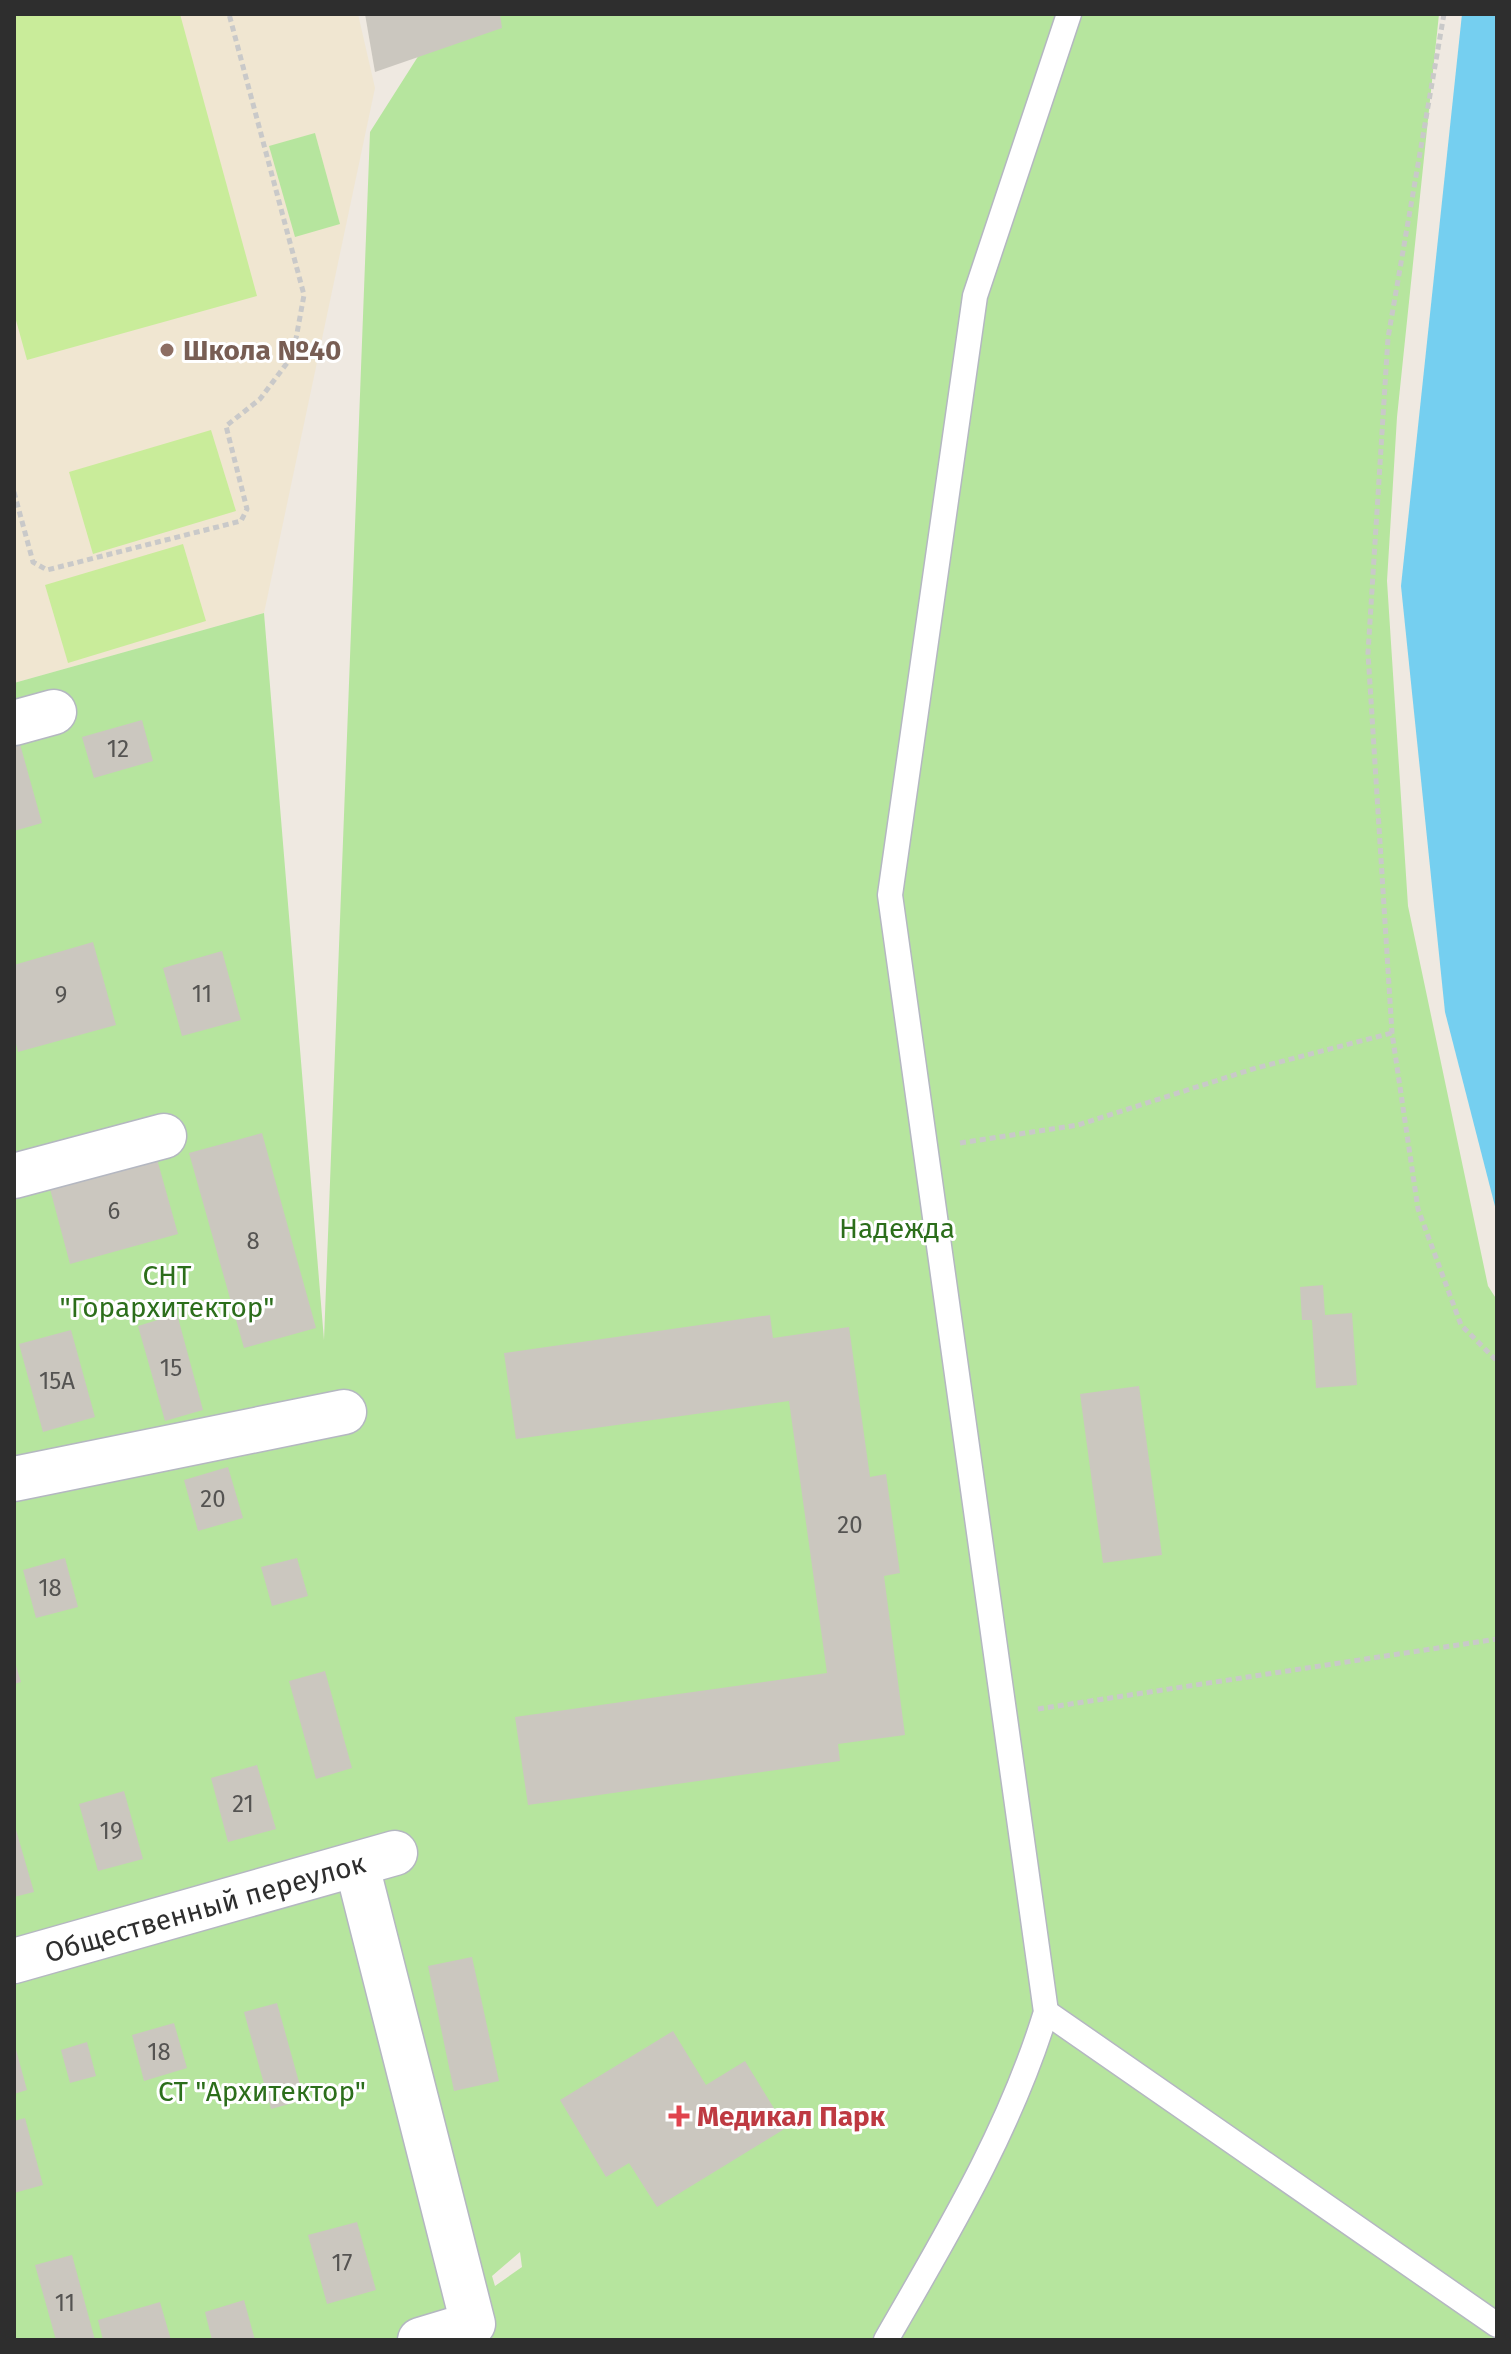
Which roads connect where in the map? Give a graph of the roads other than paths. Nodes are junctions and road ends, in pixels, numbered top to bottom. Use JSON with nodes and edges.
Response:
{"nodes":[{"id":1,"x":1069,"y":14,"type":"edge"},
{"id":2,"x":164,"y":1136,"type":"dead end"},
{"id":3,"x":14,"y":1176,"type":"edge"},
{"id":4,"x":344,"y":1412,"type":"dead end"},
{"id":5,"x":14,"y":1479,"type":"edge"},
{"id":6,"x":14,"y":1961,"type":"edge"},
{"id":7,"x":1046,"y":2012,"type":"junction"},
{"id":8,"x":1497,"y":2325,"type":"edge"},
{"id":9,"x":420,"y":2340,"type":"edge"},
{"id":10,"x":886,"y":2340,"type":"edge"}],
"edges":[{"from":1,"to":7,"type":"lane"},
{"from":2,"to":3,"type":"street"},
{"from":4,"to":5,"type":"street"},
{"from":6,"to":9,"type":"street","name":"Общественный переулок"},
{"from":7,"to":8,"type":"lane"},
{"from":7,"to":10,"type":"lane"}]}
